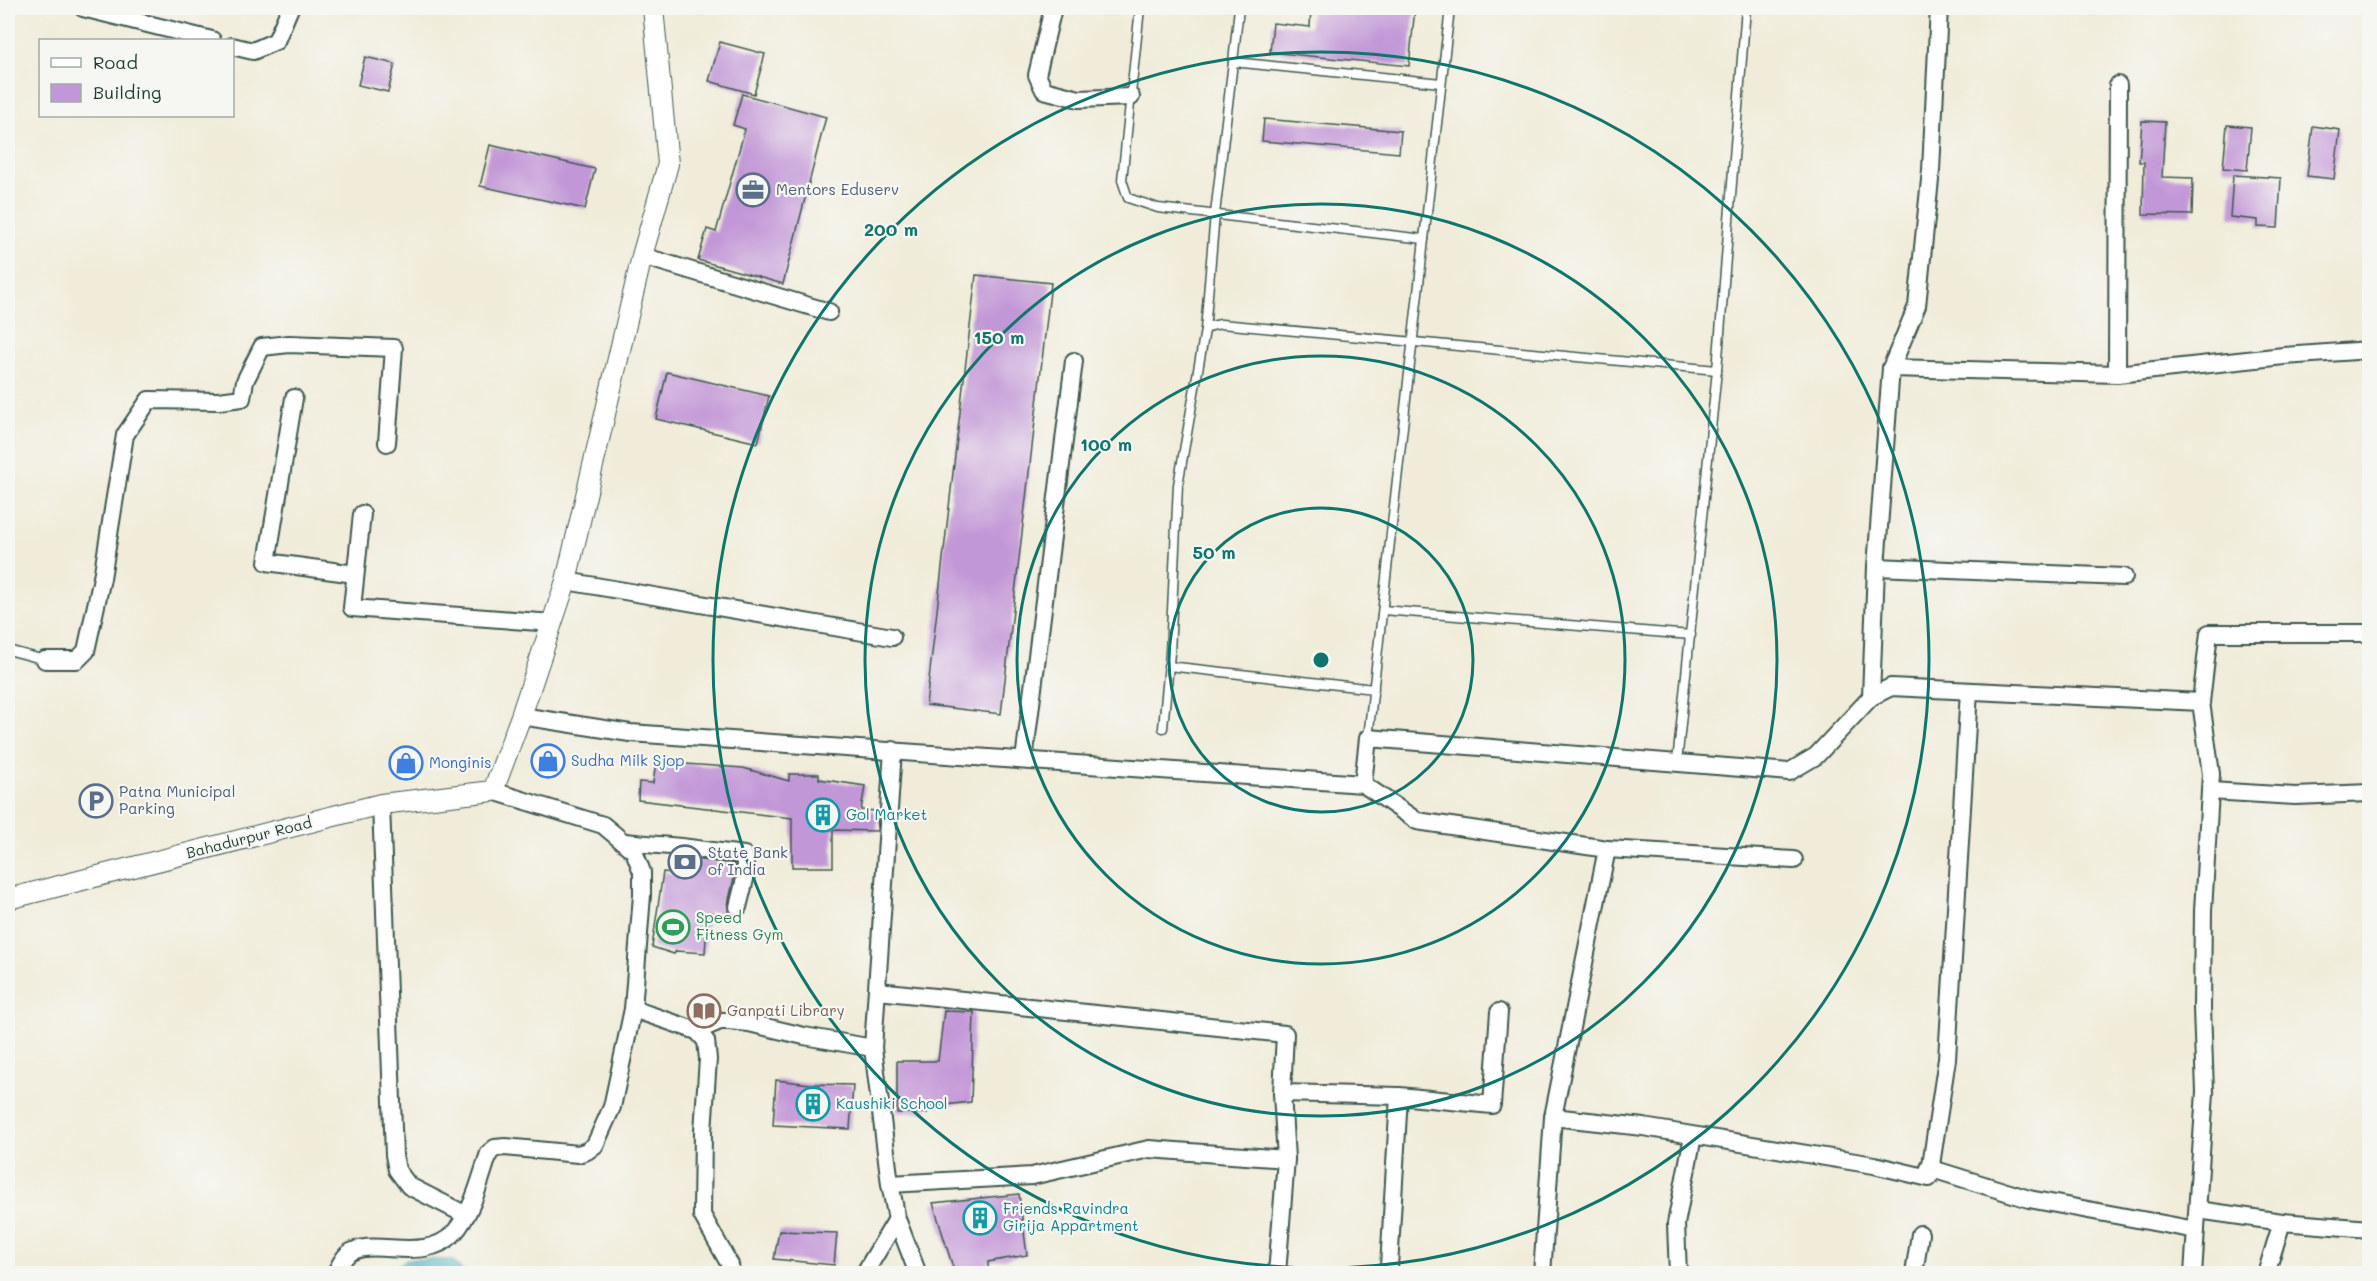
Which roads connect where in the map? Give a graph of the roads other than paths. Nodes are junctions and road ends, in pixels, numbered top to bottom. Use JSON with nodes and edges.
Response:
{"nodes":[{"id":1,"x":83,"y":8,"type":"edge"},
{"id":2,"x":290,"y":8,"type":"edge"},
{"id":3,"x":653,"y":8,"type":"edge"},
{"id":4,"x":1053,"y":8,"type":"edge"},
{"id":5,"x":1140,"y":8,"type":"edge"},
{"id":6,"x":1239,"y":8,"type":"edge"},
{"id":7,"x":1450,"y":8,"type":"edge"},
{"id":8,"x":1746,"y":8,"type":"edge"},
{"id":9,"x":1939,"y":8,"type":"edge"},
{"id":10,"x":208,"y":39,"type":"edge"},
{"id":11,"x":234,"y":46,"type":"edge"},
{"id":12,"x":1233,"y":62,"type":"junction"},
{"id":13,"x":1441,"y":83,"type":"junction"},
{"id":14,"x":2118,"y":85,"type":"dead end"},
{"id":15,"x":1131,"y":97,"type":"junction"},
{"id":16,"x":1215,"y":214,"type":"junction"},
{"id":17,"x":1424,"y":239,"type":"junction"},
{"id":18,"x":642,"y":256,"type":"junction"},
{"id":19,"x":829,"y":312,"type":"dead end"},
{"id":20,"x":1205,"y":330,"type":"junction"},
{"id":21,"x":1413,"y":340,"type":"junction"},
{"id":22,"x":2370,"y":350,"type":"edge"},
{"id":23,"x":1074,"y":362,"type":"dead end"},
{"id":24,"x":1891,"y":368,"type":"junction"},
{"id":25,"x":1717,"y":370,"type":"junction"},
{"id":26,"x":2117,"y":374,"type":"junction"},
{"id":27,"x":294,"y":398,"type":"dead end"},
{"id":28,"x":387,"y":442,"type":"dead end"},
{"id":29,"x":362,"y":514,"type":"dead end"},
{"id":30,"x":1876,"y":567,"type":"junction"},
{"id":31,"x":355,"y":574,"type":"junction"},
{"id":32,"x":2124,"y":577,"type":"dead end"},
{"id":33,"x":566,"y":581,"type":"junction"},
{"id":34,"x":1383,"y":610,"type":"junction"},
{"id":35,"x":553,"y":623,"type":"junction"},
{"id":36,"x":2370,"y":633,"type":"edge"},
{"id":37,"x":1690,"y":635,"type":"junction"},
{"id":38,"x":892,"y":637,"type":"dead end"},
{"id":39,"x":8,"y":650,"type":"edge"},
{"id":40,"x":45,"y":660,"type":"joint"},
{"id":41,"x":1168,"y":666,"type":"junction"},
{"id":42,"x":1374,"y":689,"type":"junction"},
{"id":43,"x":1969,"y":691,"type":"junction"},
{"id":44,"x":1871,"y":697,"type":"junction"},
{"id":45,"x":2201,"y":702,"type":"junction"},
{"id":46,"x":521,"y":716,"type":"junction"},
{"id":47,"x":1162,"y":728,"type":"dead end"},
{"id":48,"x":1368,"y":738,"type":"junction"},
{"id":49,"x":893,"y":750,"type":"junction"},
{"id":50,"x":1024,"y":760,"type":"junction"},
{"id":51,"x":1677,"y":763,"type":"junction"},
{"id":52,"x":1363,"y":784,"type":"junction"},
{"id":53,"x":493,"y":791,"type":"junction"},
{"id":54,"x":2210,"y":791,"type":"junction"},
{"id":55,"x":2370,"y":793,"type":"edge"},
{"id":56,"x":381,"y":804,"type":"junction"},
{"id":57,"x":624,"y":842,"type":"junction"},
{"id":58,"x":1607,"y":849,"type":"junction"},
{"id":59,"x":1794,"y":860,"type":"dead end"},
{"id":60,"x":8,"y":900,"type":"edge"},
{"id":61,"x":738,"y":908,"type":"dead end"},
{"id":62,"x":878,"y":991,"type":"junction"},
{"id":63,"x":633,"y":1009,"type":"junction"},
{"id":64,"x":1499,"y":1012,"type":"dead end"},
{"id":65,"x":697,"y":1031,"type":"junction"},
{"id":66,"x":873,"y":1048,"type":"junction"},
{"id":67,"x":1282,"y":1093,"type":"junction"},
{"id":68,"x":1399,"y":1096,"type":"junction"},
{"id":69,"x":1553,"y":1117,"type":"junction"},
{"id":70,"x":1693,"y":1136,"type":"junction"},
{"id":71,"x":1286,"y":1159,"type":"junction"},
{"id":72,"x":1929,"y":1168,"type":"junction"},
{"id":73,"x":890,"y":1184,"type":"junction"},
{"id":74,"x":2198,"y":1210,"type":"junction"},
{"id":75,"x":466,"y":1215,"type":"junction"},
{"id":76,"x":897,"y":1219,"type":"junction"},
{"id":77,"x":2282,"y":1222,"type":"junction"},
{"id":78,"x":2370,"y":1229,"type":"edge"},
{"id":79,"x":2196,"y":1230,"type":"junction"},
{"id":80,"x":1920,"y":1234,"type":"dead end"},
{"id":81,"x":1389,"y":1267,"type":"dead end"},
{"id":82,"x":335,"y":1274,"type":"edge"},
{"id":83,"x":731,"y":1274,"type":"edge"},
{"id":84,"x":864,"y":1274,"type":"edge"},
{"id":85,"x":918,"y":1274,"type":"edge"},
{"id":86,"x":1277,"y":1274,"type":"edge"},
{"id":87,"x":1542,"y":1274,"type":"edge"},
{"id":88,"x":1678,"y":1274,"type":"edge"},
{"id":89,"x":1914,"y":1274,"type":"edge"},
{"id":90,"x":2193,"y":1274,"type":"edge"},
{"id":91,"x":2266,"y":1274,"type":"edge"}],
"edges":[{"from":1,"to":10,"type":"street"},
{"from":2,"to":11,"type":"street"},
{"from":3,"to":18,"type":"street"},
{"from":4,"to":15,"type":"street"},
{"from":5,"to":15,"type":"lane"},
{"from":6,"to":12,"type":"lane"},
{"from":7,"to":13,"type":"lane"},
{"from":8,"to":25,"type":"lane"},
{"from":9,"to":24,"type":"street"},
{"from":12,"to":13,"type":"lane"},
{"from":12,"to":16,"type":"lane"},
{"from":13,"to":17,"type":"lane"},
{"from":14,"to":26,"type":"street"},
{"from":15,"to":16,"type":"lane"},
{"from":16,"to":17,"type":"lane"},
{"from":16,"to":20,"type":"lane"},
{"from":17,"to":21,"type":"lane"},
{"from":18,"to":19,"type":"street"},
{"from":18,"to":33,"type":"street"},
{"from":20,"to":21,"type":"lane"},
{"from":20,"to":41,"type":"lane"},
{"from":21,"to":25,"type":"lane"},
{"from":21,"to":34,"type":"lane"},
{"from":22,"to":26,"type":"street"},
{"from":23,"to":50,"type":"street"},
{"from":24,"to":26,"type":"street"},
{"from":24,"to":30,"type":"street"},
{"from":25,"to":37,"type":"lane"},
{"from":27,"to":31,"type":"street"},
{"from":28,"to":40,"type":"street"},
{"from":29,"to":31,"type":"street"},
{"from":30,"to":32,"type":"street"},
{"from":30,"to":44,"type":"street"},
{"from":31,"to":35,"type":"street"},
{"from":33,"to":35,"type":"street"},
{"from":33,"to":38,"type":"street"},
{"from":34,"to":37,"type":"lane"},
{"from":34,"to":42,"type":"lane"},
{"from":35,"to":46,"type":"street"},
{"from":36,"to":45,"type":"street"},
{"from":37,"to":51,"type":"lane"},
{"from":39,"to":40,"type":"lane"},
{"from":41,"to":42,"type":"lane"},
{"from":41,"to":47,"type":"lane"},
{"from":42,"to":48,"type":"lane"},
{"from":43,"to":44,"type":"street"},
{"from":43,"to":45,"type":"street"},
{"from":43,"to":72,"type":"street"},
{"from":44,"to":51,"type":"street"},
{"from":45,"to":54,"type":"street"},
{"from":46,"to":49,"type":"street"},
{"from":46,"to":53,"type":"street"},
{"from":48,"to":51,"type":"street"},
{"from":48,"to":52,"type":"street"},
{"from":49,"to":50,"type":"street"},
{"from":49,"to":62,"type":"street"},
{"from":50,"to":52,"type":"street"},
{"from":52,"to":58,"type":"street"},
{"from":53,"to":56,"type":"street","name":"Bahadurpur Road"},
{"from":53,"to":57,"type":"street"},
{"from":54,"to":55,"type":"street"},
{"from":54,"to":74,"type":"street"},
{"from":56,"to":60,"type":"street","name":"Bahadurpur Road"},
{"from":56,"to":75,"type":"street"},
{"from":57,"to":61,"type":"street"},
{"from":57,"to":63,"type":"street"},
{"from":58,"to":59,"type":"street"},
{"from":58,"to":69,"type":"street"},
{"from":62,"to":66,"type":"street"},
{"from":62,"to":67,"type":"street"},
{"from":63,"to":65,"type":"street"},
{"from":63,"to":75,"type":"street"},
{"from":64,"to":68,"type":"street"},
{"from":65,"to":66,"type":"street"},
{"from":65,"to":83,"type":"street"},
{"from":66,"to":73,"type":"street"},
{"from":67,"to":68,"type":"street"},
{"from":67,"to":71,"type":"street"},
{"from":68,"to":81,"type":"street"},
{"from":69,"to":70,"type":"street"},
{"from":69,"to":87,"type":"street"},
{"from":70,"to":72,"type":"street"},
{"from":70,"to":88,"type":"street"},
{"from":71,"to":73,"type":"street"},
{"from":71,"to":86,"type":"street"},
{"from":72,"to":79,"type":"street"},
{"from":73,"to":76,"type":"street"},
{"from":74,"to":77,"type":"street"},
{"from":74,"to":79,"type":"street"},
{"from":75,"to":82,"type":"street"},
{"from":76,"to":84,"type":"street"},
{"from":76,"to":85,"type":"street"},
{"from":77,"to":78,"type":"street"},
{"from":77,"to":91,"type":"street"},
{"from":79,"to":90,"type":"street"},
{"from":80,"to":89,"type":"street"}]}
